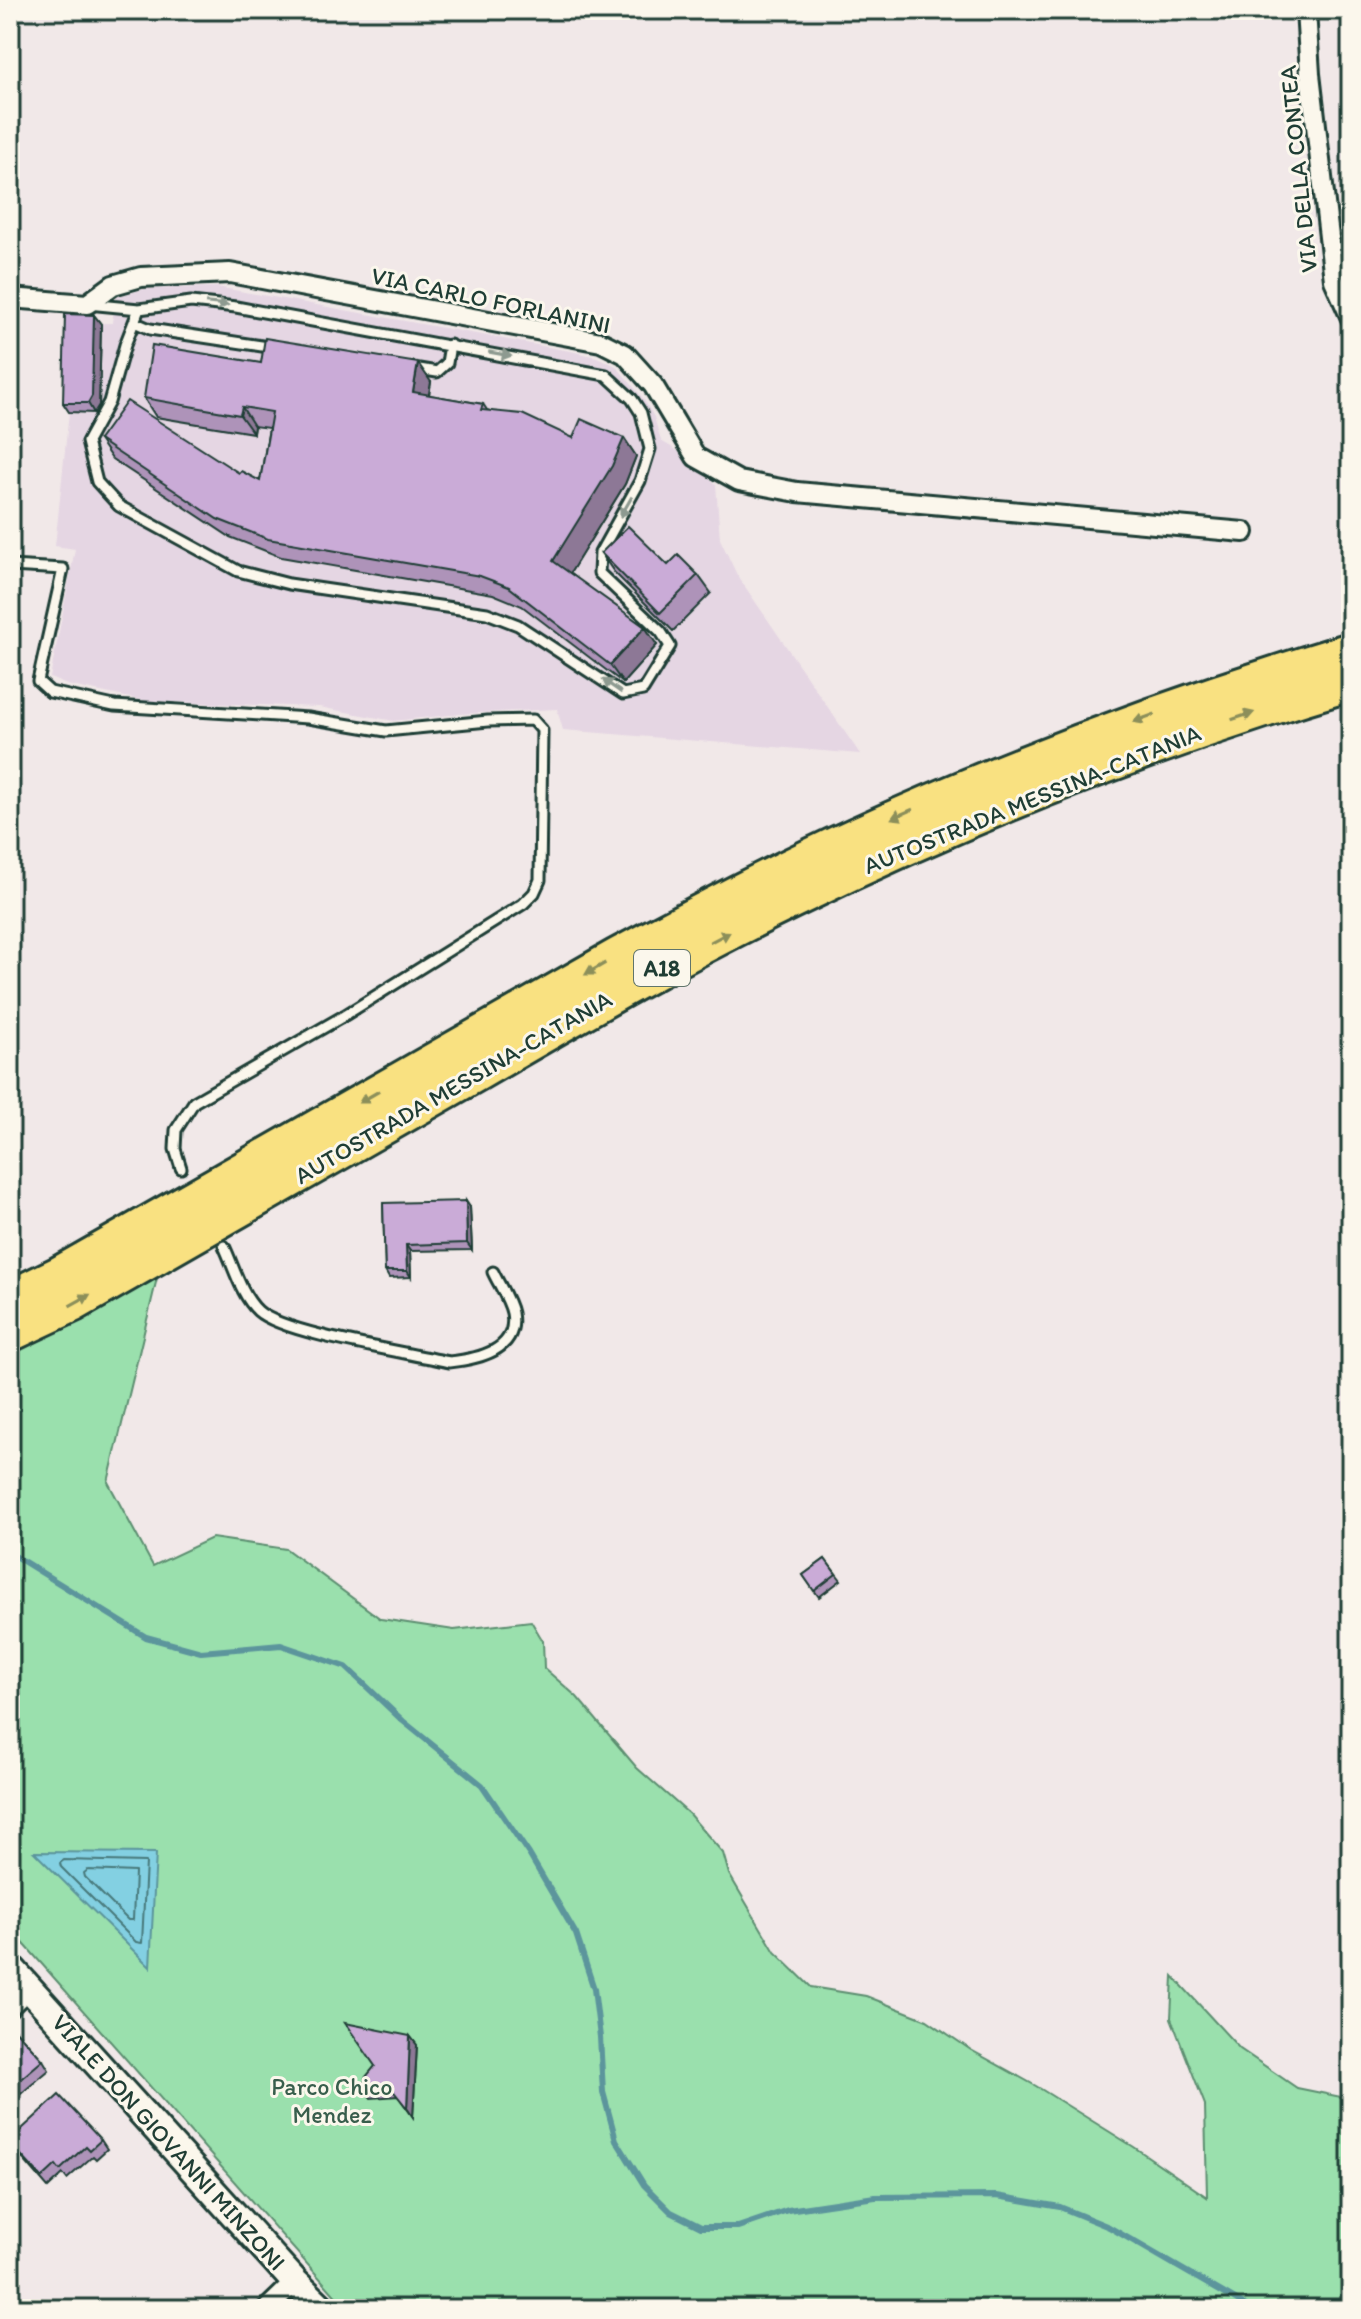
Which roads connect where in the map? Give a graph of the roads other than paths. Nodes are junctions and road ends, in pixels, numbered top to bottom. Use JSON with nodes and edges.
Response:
{"nodes":[{"id":1,"x":1306,"y":10,"type":"edge"},
{"id":2,"x":10,"y":298,"type":"edge"},
{"id":3,"x":87,"y":304,"type":"junction"},
{"id":4,"x":139,"y":309,"type":"junction"},
{"id":5,"x":1351,"y":318,"type":"edge"},
{"id":6,"x":134,"y":322,"type":"junction"},
{"id":7,"x":450,"y":345,"type":"junction"},
{"id":8,"x":286,"y":350,"type":"edge"},
{"id":9,"x":407,"y":368,"type":"edge"},
{"id":10,"x":1244,"y":532,"type":"dead end"},
{"id":11,"x":10,"y":566,"type":"edge"},
{"id":12,"x":1351,"y":650,"type":"edge"},
{"id":13,"x":1351,"y":683,"type":"edge"},
{"id":14,"x":295,"y":1159,"type":"junction"},
{"id":15,"x":201,"y":1210,"type":"junction"},
{"id":16,"x":493,"y":1272,"type":"dead end"},
{"id":17,"x":10,"y":1298,"type":"edge"},
{"id":18,"x":10,"y":1334,"type":"edge"},
{"id":19,"x":10,"y":1967,"type":"edge"},
{"id":20,"x":20,"y":1997,"type":"edge"},
{"id":21,"x":295,"y":2282,"type":"junction"},
{"id":22,"x":267,"y":2309,"type":"edge"},
{"id":23,"x":314,"y":2309,"type":"edge"},
{"id":24,"x":323,"y":2309,"type":"edge"}],
"edges":[{"from":1,"to":5,"type":"street","name":"VIA DELLA CONTEA"},
{"from":2,"to":3,"type":"street"},
{"from":3,"to":4,"type":"lane"},
{"from":3,"to":10,"type":"street","name":"VIA CARLO FORLANINI"},
{"from":4,"to":6,"type":"lane"},
{"from":4,"to":7,"type":"lane","one_way":true},
{"from":7,"to":6,"type":"lane","one_way":true},
{"from":6,"to":8,"type":"lane"},
{"from":7,"to":9,"type":"lane"},
{"from":11,"to":15,"type":"lane"},
{"from":12,"to":14,"type":"highway","name":"AUTOSTRADA MESSINA-CATANIA","number":"A18","one_way":true},
{"from":14,"to":13,"type":"highway","name":"AUTOSTRADA MESSINA-CATANIA","number":"A18","one_way":true},
{"from":14,"to":14,"type":"lane"},
{"from":14,"to":15,"type":"highway","name":"AUTOSTRADA MESSINA-CATANIA","number":"A18"},
{"from":15,"to":15,"type":"lane"},
{"from":15,"to":16,"type":"lane"},
{"from":15,"to":17,"type":"highway","name":"AUTOSTRADA MESSINA-CATANIA","number":"A18"},
{"from":18,"to":15,"type":"highway","name":"AUTOSTRADA MESSINA-CATANIA","number":"A18","one_way":true},
{"from":19,"to":20,"type":"street","name":"VIALE DON GIOVANNI MINZONI"},
{"from":20,"to":21,"type":"street","name":"VIALE DON GIOVANNI MINZONI"},
{"from":21,"to":22,"type":"street"},
{"from":21,"to":23,"type":"street"},
{"from":21,"to":24,"type":"street"}]}
